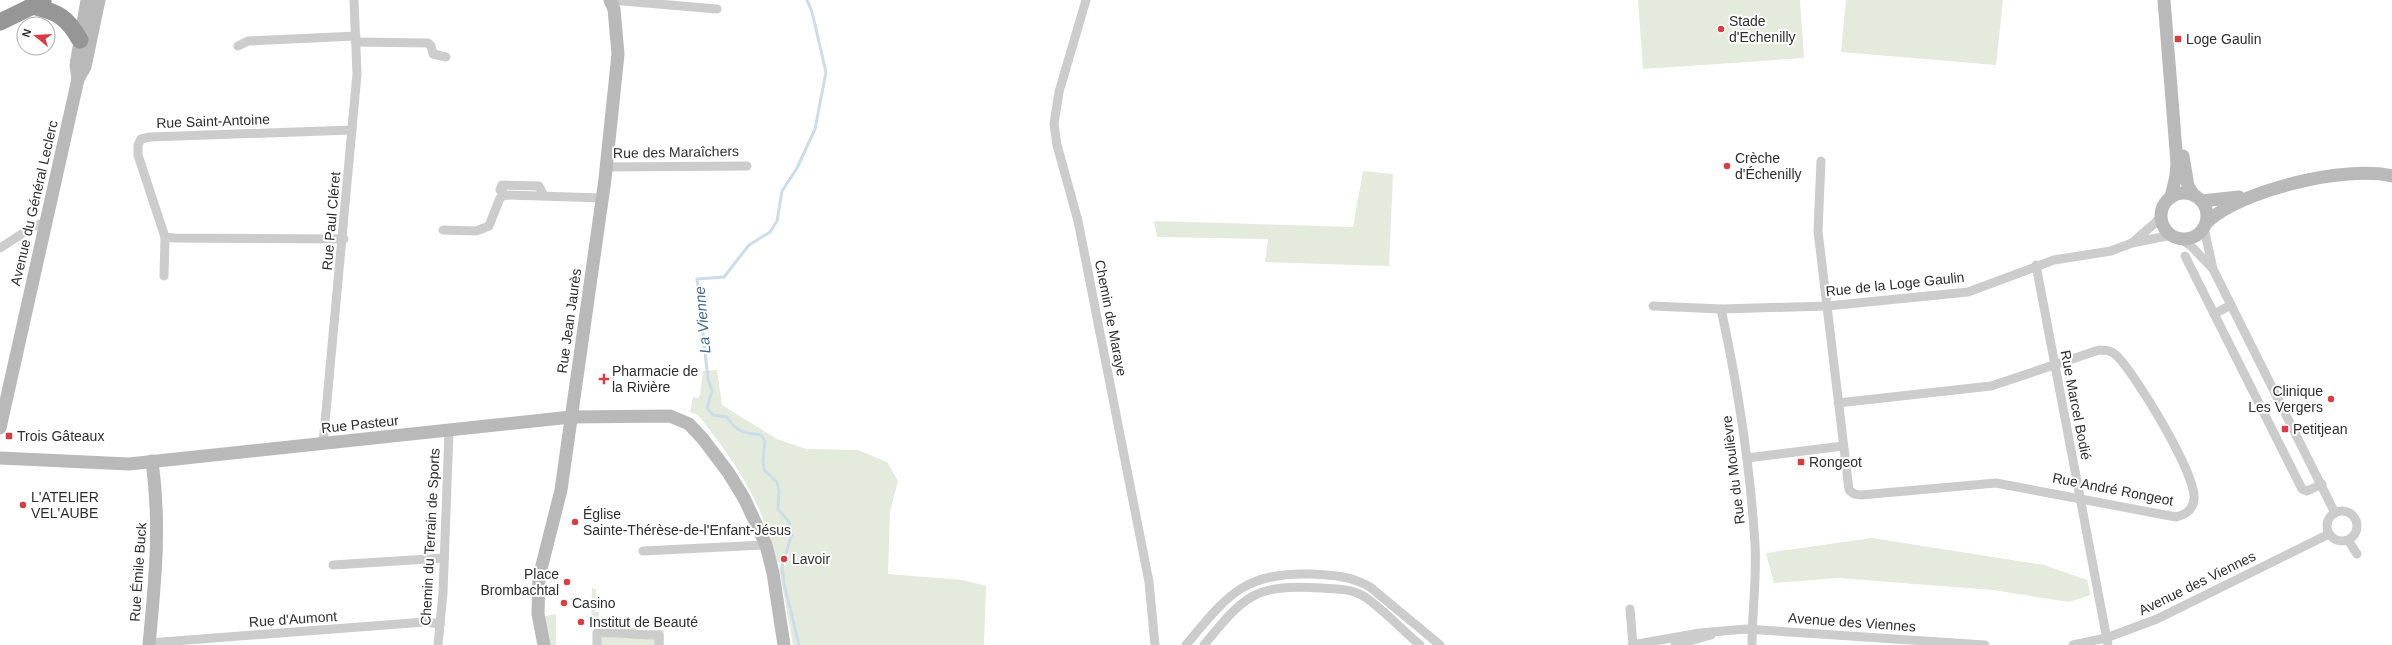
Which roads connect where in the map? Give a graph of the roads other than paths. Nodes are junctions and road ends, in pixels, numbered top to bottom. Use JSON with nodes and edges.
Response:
{"nodes":[{"id":1,"x":87,"y":0,"type":"edge"},
{"id":2,"x":99,"y":0,"type":"edge"},
{"id":3,"x":354,"y":0,"type":"edge"},
{"id":4,"x":611,"y":0,"type":"edge"},
{"id":5,"x":1086,"y":0,"type":"edge"},
{"id":6,"x":2164,"y":0,"type":"edge"},
{"id":7,"x":2172,"y":0,"type":"edge"},
{"id":8,"x":38,"y":3,"type":"edge"},
{"id":9,"x":717,"y":10,"type":"dead end"},
{"id":10,"x":0,"y":22,"type":"edge"},
{"id":11,"x":356,"y":39,"type":"junction"},
{"id":12,"x":80,"y":40,"type":"junction"},
{"id":13,"x":238,"y":46,"type":"dead end"},
{"id":14,"x":446,"y":57,"type":"dead end"},
{"id":15,"x":78,"y":79,"type":"junction"},
{"id":16,"x":352,"y":130,"type":"junction"},
{"id":17,"x":1821,"y":162,"type":"dead end"},
{"id":18,"x":747,"y":166,"type":"dead end"},
{"id":19,"x":606,"y":167,"type":"junction"},
{"id":20,"x":2392,"y":176,"type":"edge"},
{"id":21,"x":2263,"y":193,"type":"junction"},
{"id":22,"x":2171,"y":197,"type":"junction"},
{"id":23,"x":602,"y":198,"type":"junction"},
{"id":24,"x":2198,"y":198,"type":"junction"},
{"id":25,"x":2162,"y":215,"type":"junction"},
{"id":26,"x":46,"y":222,"type":"junction"},
{"id":27,"x":2206,"y":225,"type":"junction"},
{"id":28,"x":443,"y":230,"type":"dead end"},
{"id":29,"x":165,"y":237,"type":"junction"},
{"id":30,"x":2176,"y":237,"type":"junction"},
{"id":31,"x":344,"y":239,"type":"junction"},
{"id":32,"x":2132,"y":243,"type":"junction"},
{"id":33,"x":0,"y":248,"type":"edge"},
{"id":34,"x":2185,"y":256,"type":"dead end"},
{"id":35,"x":2036,"y":265,"type":"junction"},
{"id":36,"x":2213,"y":269,"type":"junction"},
{"id":37,"x":164,"y":276,"type":"dead end"},
{"id":38,"x":2231,"y":305,"type":"junction"},
{"id":39,"x":1653,"y":306,"type":"dead end"},
{"id":40,"x":1827,"y":306,"type":"junction"},
{"id":41,"x":1721,"y":309,"type":"junction"},
{"id":42,"x":2214,"y":314,"type":"junction"},
{"id":43,"x":2054,"y":365,"type":"junction"},
{"id":44,"x":4,"y":386,"type":"edge"},
{"id":45,"x":1838,"y":402,"type":"junction"},
{"id":46,"x":571,"y":417,"type":"junction"},
{"id":47,"x":0,"y":428,"type":"edge"},
{"id":48,"x":449,"y":431,"type":"junction"},
{"id":49,"x":324,"y":444,"type":"junction"},
{"id":50,"x":1843,"y":446,"type":"junction"},
{"id":51,"x":0,"y":458,"type":"edge"},
{"id":52,"x":1747,"y":458,"type":"junction"},
{"id":53,"x":152,"y":461,"type":"junction"},
{"id":54,"x":2322,"y":484,"type":"junction"},
{"id":55,"x":2080,"y":497,"type":"junction"},
{"id":56,"x":2335,"y":513,"type":"junction"},
{"id":57,"x":2329,"y":534,"type":"junction"},
{"id":58,"x":2348,"y":540,"type":"junction"},
{"id":59,"x":766,"y":545,"type":"junction"},
{"id":60,"x":643,"y":551,"type":"dead end"},
{"id":61,"x":2356,"y":554,"type":"dead end"},
{"id":62,"x":444,"y":558,"type":"junction"},
{"id":63,"x":333,"y":565,"type":"dead end"},
{"id":64,"x":1630,"y":609,"type":"dead end"},
{"id":65,"x":440,"y":624,"type":"junction"},
{"id":66,"x":1752,"y":629,"type":"junction"},
{"id":67,"x":1718,"y":632,"type":"junction"},
{"id":68,"x":630,"y":635,"type":"junction"},
{"id":69,"x":2107,"y":642,"type":"edge"},
{"id":70,"x":149,"y":644,"type":"edge"},
{"id":71,"x":438,"y":645,"type":"edge"},
{"id":72,"x":544,"y":645,"type":"edge"},
{"id":73,"x":597,"y":645,"type":"edge"},
{"id":74,"x":631,"y":645,"type":"edge"},
{"id":75,"x":659,"y":645,"type":"edge"},
{"id":76,"x":784,"y":645,"type":"edge"},
{"id":77,"x":1155,"y":645,"type":"edge"},
{"id":78,"x":1186,"y":645,"type":"edge"},
{"id":79,"x":1204,"y":645,"type":"edge"},
{"id":80,"x":1420,"y":645,"type":"edge"},
{"id":81,"x":1440,"y":645,"type":"edge"},
{"id":82,"x":1632,"y":645,"type":"edge"},
{"id":83,"x":1676,"y":645,"type":"edge"},
{"id":84,"x":1752,"y":645,"type":"edge"},
{"id":85,"x":1985,"y":645,"type":"edge"},
{"id":86,"x":2073,"y":645,"type":"edge"}],
"edges":[{"from":1,"to":12,"type":"street","name":"Avenue du Général Leclerc"},
{"from":2,"to":15,"type":"street","name":"Avenue du Général Leclerc"},
{"from":3,"to":11,"type":"street","name":"Rue Paul Cléret"},
{"from":4,"to":9,"type":"street"},
{"from":4,"to":19,"type":"street","name":"Rue Jean Jaurès"},
{"from":5,"to":77,"type":"street","name":"Chemin de Maraye"},
{"from":6,"to":22,"type":"street"},
{"from":7,"to":24,"type":"street"},
{"from":8,"to":10,"type":"highway"},
{"from":8,"to":12,"type":"highway"},
{"from":11,"to":13,"type":"street"},
{"from":11,"to":14,"type":"street"},
{"from":11,"to":16,"type":"street","name":"Rue Paul Cléret"},
{"from":12,"to":15,"type":"street","name":"Avenue du Général Leclerc"},
{"from":15,"to":26,"type":"street","name":"Avenue du Général Leclerc"},
{"from":16,"to":29,"type":"street","name":"Rue Saint-Antoine"},
{"from":16,"to":31,"type":"street","name":"Rue Paul Cléret"},
{"from":17,"to":40,"type":"street"},
{"from":18,"to":19,"type":"street","name":"Rue des Maraîchers"},
{"from":19,"to":23,"type":"street","name":"Rue Jean Jaurès"},
{"from":20,"to":21,"type":"street"},
{"from":21,"to":24,"type":"street"},
{"from":21,"to":27,"type":"street"},
{"from":22,"to":24,"type":"street"},
{"from":22,"to":25,"type":"street"},
{"from":23,"to":28,"type":"street"},
{"from":23,"to":46,"type":"street","name":"Rue Jean Jaurès"},
{"from":24,"to":27,"type":"street"},
{"from":25,"to":30,"type":"street"},
{"from":25,"to":32,"type":"street","name":"Rue de la Loge Gaulin"},
{"from":26,"to":33,"type":"street"},
{"from":26,"to":44,"type":"street","name":"Avenue du Général Leclerc"},
{"from":27,"to":30,"type":"street"},
{"from":27,"to":36,"type":"street"},
{"from":29,"to":31,"type":"street"},
{"from":29,"to":37,"type":"street"},
{"from":30,"to":32,"type":"street","name":"Rue de la Loge Gaulin"},
{"from":30,"to":36,"type":"street"},
{"from":31,"to":49,"type":"street","name":"Rue Paul Cléret"},
{"from":32,"to":35,"type":"street","name":"Rue de la Loge Gaulin"},
{"from":34,"to":42,"type":"street"},
{"from":35,"to":40,"type":"street","name":"Rue de la Loge Gaulin"},
{"from":35,"to":43,"type":"street","name":"Rue Marcel Bodié"},
{"from":36,"to":38,"type":"street"},
{"from":38,"to":42,"type":"street"},
{"from":38,"to":54,"type":"street"},
{"from":39,"to":41,"type":"street","name":"Rue de la Loge Gaulin"},
{"from":40,"to":41,"type":"street","name":"Rue de la Loge Gaulin"},
{"from":40,"to":45,"type":"street"},
{"from":41,"to":52,"type":"street","name":"Rue du Moulièvre"},
{"from":42,"to":54,"type":"street"},
{"from":43,"to":45,"type":"street","name":"Rue André Rongeot"},
{"from":43,"to":55,"type":"street","name":"Rue Marcel Bodié"},
{"from":43,"to":55,"type":"street","name":"Rue André Rongeot"},
{"from":44,"to":47,"type":"street","name":"Avenue du Général Leclerc"},
{"from":45,"to":50,"type":"street","name":"Rue André Rongeot"},
{"from":46,"to":48,"type":"street","name":"Rue Pasteur"},
{"from":46,"to":59,"type":"street","name":"Rue Pasteur"},
{"from":46,"to":72,"type":"street","name":"Rue Jean Jaurès"},
{"from":48,"to":49,"type":"street","name":"Rue Pasteur"},
{"from":48,"to":62,"type":"street","name":"Chemin du Terrain de Sports"},
{"from":49,"to":53,"type":"street","name":"Rue Pasteur"},
{"from":50,"to":52,"type":"street"},
{"from":50,"to":55,"type":"street","name":"Rue André Rongeot"},
{"from":51,"to":53,"type":"street"},
{"from":52,"to":66,"type":"street","name":"Rue du Moulièvre"},
{"from":53,"to":70,"type":"street","name":"Rue Émile Buck"},
{"from":54,"to":56,"type":"street"},
{"from":55,"to":69,"type":"street","name":"Rue Marcel Bodié"},
{"from":56,"to":57,"type":"street"},
{"from":56,"to":58,"type":"street"},
{"from":57,"to":58,"type":"street"},
{"from":57,"to":69,"type":"street","name":"Avenue des Viennes"},
{"from":58,"to":61,"type":"street"},
{"from":59,"to":60,"type":"street"},
{"from":59,"to":76,"type":"street","name":"Rue Pasteur"},
{"from":62,"to":63,"type":"street"},
{"from":62,"to":65,"type":"street","name":"Chemin du Terrain de Sports"},
{"from":64,"to":82,"type":"street"},
{"from":65,"to":70,"type":"street","name":"Rue d'Aumont"},
{"from":65,"to":71,"type":"street","name":"Chemin du Terrain de Sports"},
{"from":66,"to":67,"type":"street","name":"Avenue des Viennes"},
{"from":66,"to":84,"type":"street","name":"Rue du Moulièvre"},
{"from":66,"to":85,"type":"street","name":"Avenue des Viennes"},
{"from":67,"to":82,"type":"street","name":"Avenue des Viennes"},
{"from":67,"to":83,"type":"street","name":"Avenue des Viennes"},
{"from":68,"to":73,"type":"street"},
{"from":68,"to":74,"type":"street"},
{"from":68,"to":75,"type":"street"},
{"from":69,"to":86,"type":"street","name":"Avenue des Viennes"},
{"from":78,"to":81,"type":"street"},
{"from":79,"to":80,"type":"street"}]}
